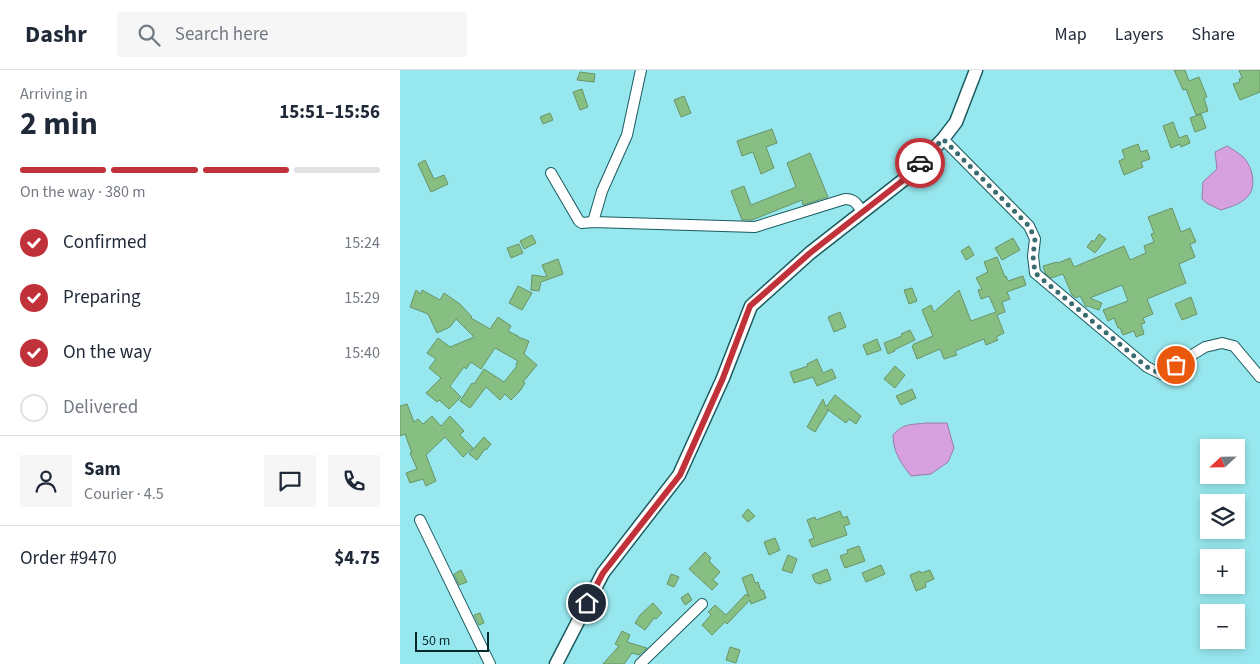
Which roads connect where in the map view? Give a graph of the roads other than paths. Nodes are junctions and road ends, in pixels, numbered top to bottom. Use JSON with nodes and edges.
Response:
{"nodes":[{"id":1,"x":641,"y":70,"type":"edge"},
{"id":2,"x":976,"y":70,"type":"edge"},
{"id":3,"x":943,"y":139,"type":"junction"},
{"id":4,"x":550,"y":173,"type":"dead end"},
{"id":5,"x":862,"y":212,"type":"junction"},
{"id":6,"x":593,"y":222,"type":"junction"},
{"id":7,"x":1260,"y":377,"type":"edge"},
{"id":8,"x":420,"y":520,"type":"dead end"},
{"id":9,"x":702,"y":604,"type":"dead end"},
{"id":10,"x":490,"y":664,"type":"edge"},
{"id":11,"x":556,"y":664,"type":"edge"},
{"id":12,"x":640,"y":664,"type":"edge"}],
"edges":[{"from":1,"to":6,"type":"street"},
{"from":2,"to":3,"type":"street"},
{"from":3,"to":5,"type":"street"},
{"from":3,"to":7,"type":"street"},
{"from":4,"to":6,"type":"street"},
{"from":5,"to":6,"type":"street"},
{"from":5,"to":11,"type":"street"},
{"from":8,"to":10,"type":"street"},
{"from":9,"to":12,"type":"street"}]}
